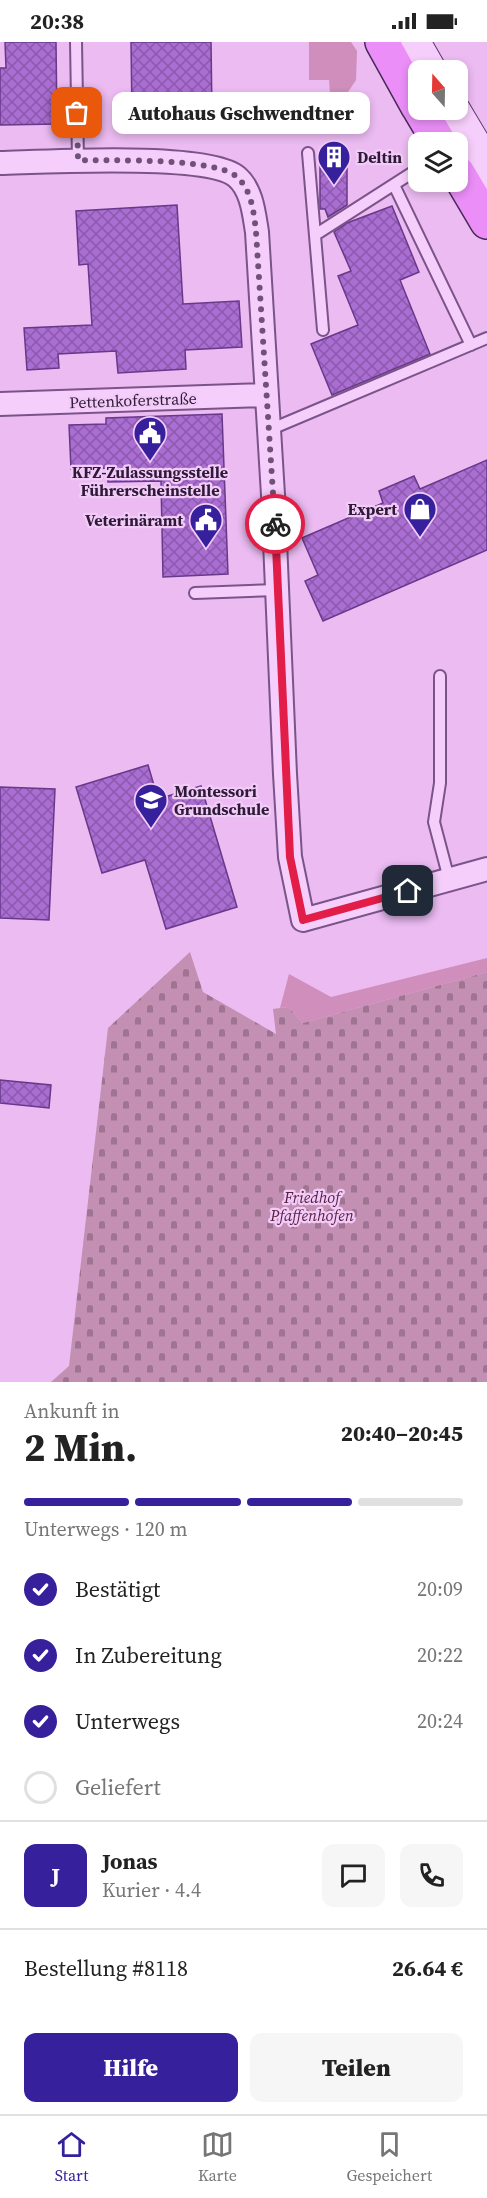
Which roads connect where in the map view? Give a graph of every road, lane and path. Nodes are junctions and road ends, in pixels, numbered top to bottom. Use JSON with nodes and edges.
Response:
{"nodes":[{"id":1,"x":76,"y":42,"type":"edge"},
{"id":2,"x":382,"y":42,"type":"edge"},
{"id":3,"x":414,"y":42,"type":"edge"},
{"id":4,"x":419,"y":60,"type":"edge"},
{"id":5,"x":408,"y":77,"type":"edge"},
{"id":6,"x":440,"y":120,"type":"edge"},
{"id":7,"x":308,"y":153,"type":"dead end"},
{"id":8,"x":78,"y":160,"type":"junction"},
{"id":9,"x":0,"y":163,"type":"edge"},
{"id":10,"x":476,"y":167,"type":"edge"},
{"id":11,"x":408,"y":176,"type":"edge"},
{"id":12,"x":394,"y":185,"type":"junction"},
{"id":13,"x":486,"y":221,"type":"edge"},
{"id":14,"x":315,"y":235,"type":"junction"},
{"id":15,"x":323,"y":330,"type":"dead end"},
{"id":16,"x":487,"y":338,"type":"edge"},
{"id":17,"x":471,"y":345,"type":"junction"},
{"id":18,"x":266,"y":395,"type":"junction"},
{"id":19,"x":0,"y":404,"type":"edge"},
{"id":20,"x":269,"y":430,"type":"junction"},
{"id":21,"x":277,"y":590,"type":"junction"},
{"id":22,"x":195,"y":593,"type":"dead end"},
{"id":23,"x":440,"y":676,"type":"dead end"},
{"id":24,"x":487,"y":869,"type":"edge"},
{"id":25,"x":449,"y":879,"type":"junction"}],
"edges":[{"from":1,"to":8,"type":"lane"},
{"from":2,"to":5,"type":"main road"},
{"from":3,"to":4,"type":"main road"},
{"from":6,"to":10,"type":"main road"},
{"from":7,"to":14,"type":"lane"},
{"from":8,"to":9,"type":"street"},
{"from":8,"to":18,"type":"street"},
{"from":10,"to":13,"type":"main road"},
{"from":11,"to":12,"type":"lane"},
{"from":12,"to":14,"type":"lane"},
{"from":12,"to":17,"type":"lane"},
{"from":14,"to":15,"type":"lane"},
{"from":16,"to":17,"type":"lane"},
{"from":17,"to":20,"type":"lane"},
{"from":18,"to":19,"type":"street","name":"Pettenkoferstraße"},
{"from":18,"to":20,"type":"street"},
{"from":20,"to":21,"type":"street"},
{"from":21,"to":22,"type":"lane"},
{"from":21,"to":25,"type":"street"},
{"from":23,"to":25,"type":"lane"},
{"from":24,"to":25,"type":"street"}]}
